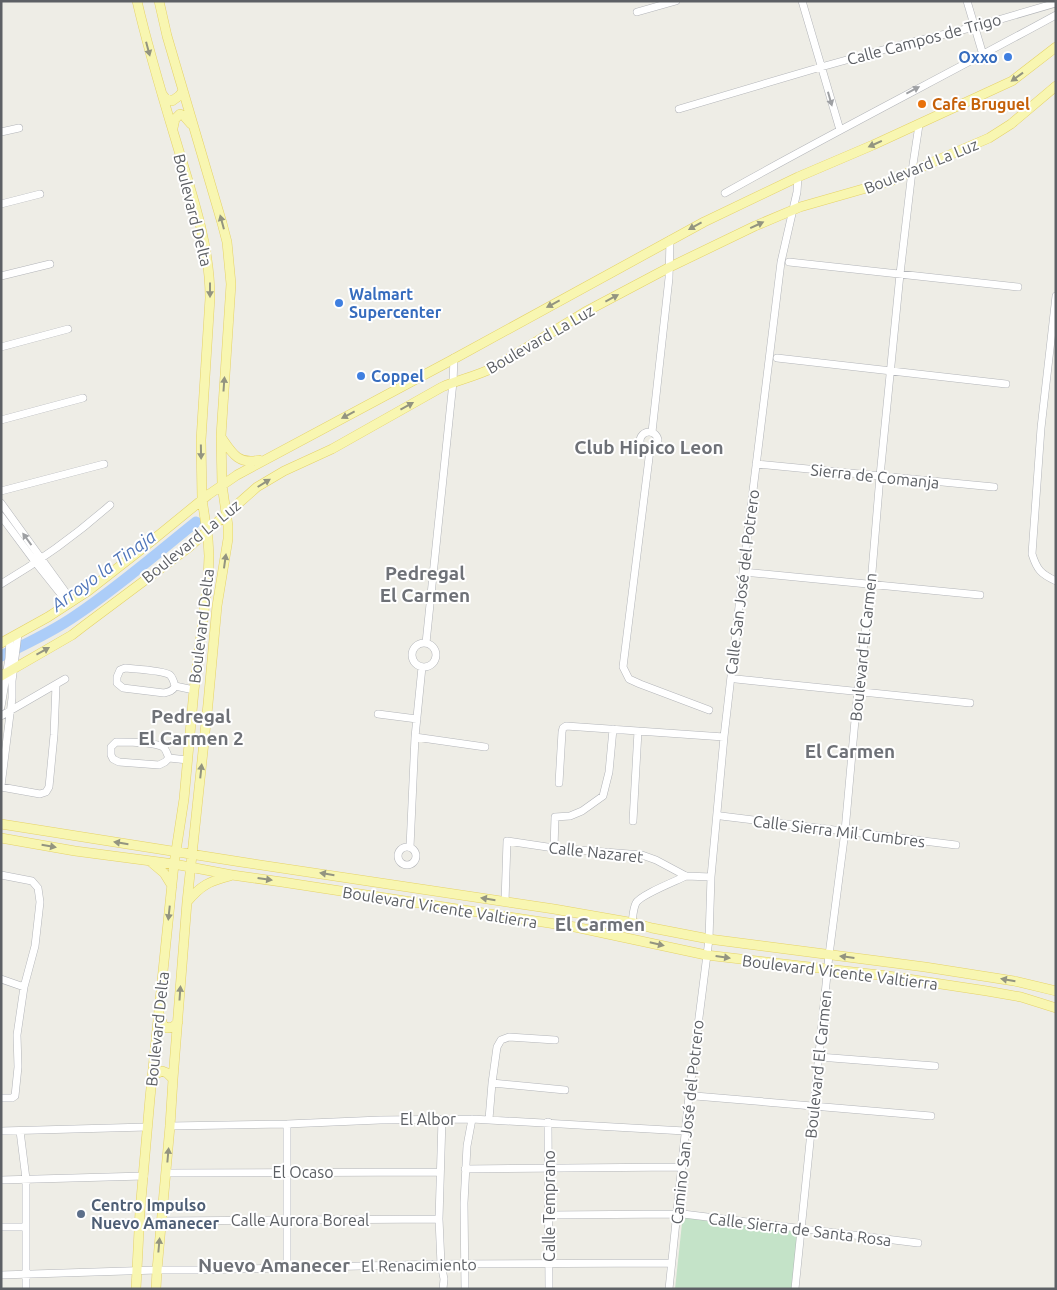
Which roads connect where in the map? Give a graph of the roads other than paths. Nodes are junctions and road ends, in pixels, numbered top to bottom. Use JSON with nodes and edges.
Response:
{"nodes":[{"id":1,"x":137,"y":1,"type":"edge"},
{"id":2,"x":159,"y":1,"type":"edge"},
{"id":3,"x":676,"y":1,"type":"edge"},
{"id":4,"x":802,"y":1,"type":"edge"},
{"id":5,"x":967,"y":1,"type":"edge"},
{"id":6,"x":1056,"y":3,"type":"edge"},
{"id":7,"x":637,"y":12,"type":"dead end"},
{"id":8,"x":1056,"y":16,"type":"edge"},
{"id":9,"x":974,"y":27,"type":"junction"},
{"id":10,"x":1056,"y":47,"type":"edge"},
{"id":11,"x":983,"y":55,"type":"junction"},
{"id":12,"x":821,"y":67,"type":"junction"},
{"id":13,"x":1056,"y":86,"type":"edge"},
{"id":14,"x":183,"y":91,"type":"junction"},
{"id":15,"x":162,"y":93,"type":"junction"},
{"id":16,"x":679,"y":109,"type":"dead end"},
{"id":17,"x":919,"y":124,"type":"junction"},
{"id":18,"x":193,"y":126,"type":"junction"},
{"id":19,"x":19,"y":128,"type":"dead end"},
{"id":20,"x":172,"y":130,"type":"junction"},
{"id":21,"x":840,"y":130,"type":"junction"},
{"id":22,"x":1,"y":132,"type":"edge"},
{"id":23,"x":912,"y":171,"type":"junction"},
{"id":24,"x":798,"y":177,"type":"junction"},
{"id":25,"x":725,"y":193,"type":"dead end"},
{"id":26,"x":40,"y":194,"type":"dead end"},
{"id":27,"x":1,"y":204,"type":"edge"},
{"id":28,"x":792,"y":210,"type":"junction"},
{"id":29,"x":670,"y":240,"type":"junction"},
{"id":30,"x":789,"y":262,"type":"dead end"},
{"id":31,"x":50,"y":264,"type":"dead end"},
{"id":32,"x":670,"y":268,"type":"junction"},
{"id":33,"x":900,"y":274,"type":"junction"},
{"id":34,"x":1,"y":276,"type":"edge"},
{"id":35,"x":1018,"y":287,"type":"dead end"},
{"id":36,"x":1056,"y":296,"type":"edge"},
{"id":37,"x":68,"y":329,"type":"dead end"},
{"id":38,"x":1,"y":348,"type":"edge"},
{"id":39,"x":454,"y":358,"type":"junction"},
{"id":40,"x":777,"y":358,"type":"dead end"},
{"id":41,"x":1052,"y":359,"type":"edge"},
{"id":42,"x":890,"y":371,"type":"junction"},
{"id":43,"x":453,"y":382,"type":"junction"},
{"id":44,"x":1006,"y":384,"type":"dead end"},
{"id":45,"x":82,"y":398,"type":"dead end"},
{"id":46,"x":1,"y":420,"type":"edge"},
{"id":47,"x":652,"y":432,"type":"junction"},
{"id":48,"x":221,"y":436,"type":"junction"},
{"id":49,"x":650,"y":450,"type":"junction"},
{"id":50,"x":269,"y":457,"type":"junction"},
{"id":51,"x":104,"y":464,"type":"dead end"},
{"id":52,"x":756,"y":464,"type":"junction"},
{"id":53,"x":880,"y":476,"type":"junction"},
{"id":54,"x":222,"y":485,"type":"junction"},
{"id":55,"x":994,"y":487,"type":"dead end"},
{"id":56,"x":1,"y":491,"type":"edge"},
{"id":57,"x":202,"y":499,"type":"junction"},
{"id":58,"x":1,"y":503,"type":"edge"},
{"id":59,"x":110,"y":505,"type":"dead end"},
{"id":60,"x":226,"y":514,"type":"junction"},
{"id":61,"x":1,"y":516,"type":"edge"},
{"id":62,"x":207,"y":531,"type":"junction"},
{"id":63,"x":188,"y":548,"type":"junction"},
{"id":64,"x":209,"y":556,"type":"junction"},
{"id":65,"x":39,"y":561,"type":"junction"},
{"id":66,"x":743,"y":572,"type":"junction"},
{"id":67,"x":1056,"y":581,"type":"edge"},
{"id":68,"x":1,"y":584,"type":"edge"},
{"id":69,"x":871,"y":584,"type":"junction"},
{"id":70,"x":980,"y":595,"type":"dead end"},
{"id":71,"x":70,"y":602,"type":"junction"},
{"id":72,"x":11,"y":641,"type":"edge"},
{"id":73,"x":426,"y":642,"type":"junction"},
{"id":74,"x":422,"y":667,"type":"junction"},
{"id":75,"x":7,"y":673,"type":"edge"},
{"id":76,"x":65,"y":679,"type":"dead end"},
{"id":77,"x":736,"y":679,"type":"dead end"},
{"id":78,"x":56,"y":685,"type":"junction"},
{"id":79,"x":175,"y":686,"type":"junction"},
{"id":80,"x":194,"y":690,"type":"junction"},
{"id":81,"x":858,"y":691,"type":"junction"},
{"id":82,"x":193,"y":703,"type":"junction"},
{"id":83,"x":970,"y":703,"type":"dead end"},
{"id":84,"x":208,"y":704,"type":"junction"},
{"id":85,"x":1,"y":707,"type":"edge"},
{"id":86,"x":709,"y":710,"type":"dead end"},
{"id":87,"x":10,"y":711,"type":"junction"},
{"id":88,"x":378,"y":714,"type":"dead end"},
{"id":89,"x":1,"y":716,"type":"edge"},
{"id":90,"x":417,"y":719,"type":"junction"},
{"id":91,"x":613,"y":729,"type":"junction"},
{"id":92,"x":638,"y":731,"type":"junction"},
{"id":93,"x":415,"y":737,"type":"junction"},
{"id":94,"x":724,"y":737,"type":"junction"},
{"id":95,"x":485,"y":746,"type":"dead end"},
{"id":96,"x":169,"y":758,"type":"junction"},
{"id":97,"x":188,"y":760,"type":"junction"},
{"id":98,"x":559,"y":783,"type":"dead end"},
{"id":99,"x":1,"y":786,"type":"edge"},
{"id":100,"x":184,"y":799,"type":"junction"},
{"id":101,"x":198,"y":801,"type":"junction"},
{"id":102,"x":721,"y":816,"type":"dead end"},
{"id":103,"x":633,"y":821,"type":"dead end"},
{"id":104,"x":1,"y":824,"type":"edge"},
{"id":105,"x":845,"y":831,"type":"junction"},
{"id":106,"x":1,"y":838,"type":"edge"},
{"id":107,"x":956,"y":846,"type":"dead end"},
{"id":108,"x":410,"y":847,"type":"dead end"},
{"id":109,"x":554,"y":848,"type":"junction"},
{"id":110,"x":176,"y":852,"type":"junction"},
{"id":111,"x":192,"y":854,"type":"junction"},
{"id":112,"x":151,"y":862,"type":"junction"},
{"id":113,"x":174,"y":864,"type":"junction"},
{"id":114,"x":191,"y":867,"type":"junction"},
{"id":115,"x":1,"y":874,"type":"edge"},
{"id":116,"x":232,"y":875,"type":"junction"},
{"id":117,"x":686,"y":876,"type":"junction"},
{"id":118,"x":711,"y":877,"type":"junction"},
{"id":119,"x":172,"y":886,"type":"junction"},
{"id":120,"x":187,"y":902,"type":"junction"},
{"id":121,"x":506,"y":902,"type":"junction"},
{"id":122,"x":632,"y":923,"type":"junction"},
{"id":123,"x":709,"y":939,"type":"junction"},
{"id":124,"x":829,"y":954,"type":"junction"},
{"id":125,"x":706,"y":955,"type":"junction"},
{"id":126,"x":827,"y":969,"type":"junction"},
{"id":127,"x":1,"y":979,"type":"edge"},
{"id":128,"x":24,"y":986,"type":"junction"},
{"id":129,"x":1056,"y":990,"type":"edge"},
{"id":130,"x":1056,"y":1008,"type":"edge"},
{"id":131,"x":159,"y":1014,"type":"junction"},
{"id":132,"x":178,"y":1022,"type":"junction"},
{"id":133,"x":555,"y":1040,"type":"dead end"},
{"id":134,"x":819,"y":1057,"type":"junction"},
{"id":135,"x":935,"y":1066,"type":"dead end"},
{"id":136,"x":152,"y":1080,"type":"junction"},
{"id":137,"x":173,"y":1080,"type":"junction"},
{"id":138,"x":492,"y":1083,"type":"junction"},
{"id":139,"x":565,"y":1090,"type":"dead end"},
{"id":140,"x":695,"y":1096,"type":"dead end"},
{"id":141,"x":1,"y":1098,"type":"edge"},
{"id":142,"x":813,"y":1106,"type":"junction"},
{"id":143,"x":931,"y":1116,"type":"dead end"},
{"id":144,"x":442,"y":1119,"type":"junction"},
{"id":145,"x":472,"y":1119,"type":"junction"},
{"id":146,"x":489,"y":1119,"type":"junction"},
{"id":147,"x":548,"y":1122,"type":"junction"},
{"id":148,"x":287,"y":1124,"type":"junction"},
{"id":149,"x":170,"y":1126,"type":"junction"},
{"id":150,"x":147,"y":1128,"type":"junction"},
{"id":151,"x":1,"y":1131,"type":"edge"},
{"id":152,"x":20,"y":1131,"type":"junction"},
{"id":153,"x":685,"y":1131,"type":"junction"},
{"id":154,"x":548,"y":1168,"type":"junction"},
{"id":155,"x":681,"y":1168,"type":"junction"},
{"id":156,"x":465,"y":1169,"type":"junction"},
{"id":157,"x":287,"y":1172,"type":"junction"},
{"id":158,"x":440,"y":1172,"type":"junction"},
{"id":159,"x":166,"y":1173,"type":"junction"},
{"id":160,"x":144,"y":1176,"type":"junction"},
{"id":161,"x":26,"y":1179,"type":"junction"},
{"id":162,"x":1,"y":1180,"type":"edge"},
{"id":163,"x":680,"y":1214,"type":"junction"},
{"id":164,"x":549,"y":1215,"type":"junction"},
{"id":165,"x":439,"y":1219,"type":"junction"},
{"id":166,"x":287,"y":1220,"type":"junction"},
{"id":167,"x":161,"y":1221,"type":"junction"},
{"id":168,"x":1,"y":1227,"type":"edge"},
{"id":169,"x":26,"y":1227,"type":"junction"},
{"id":170,"x":802,"y":1229,"type":"junction"},
{"id":171,"x":918,"y":1243,"type":"dead end"},
{"id":172,"x":672,"y":1263,"type":"junction"},
{"id":173,"x":444,"y":1264,"type":"junction"},
{"id":174,"x":549,"y":1264,"type":"junction"},
{"id":175,"x":463,"y":1265,"type":"junction"},
{"id":176,"x":287,"y":1268,"type":"junction"},
{"id":177,"x":157,"y":1270,"type":"junction"},
{"id":178,"x":136,"y":1271,"type":"junction"},
{"id":179,"x":1,"y":1275,"type":"edge"},
{"id":180,"x":26,"y":1275,"type":"junction"},
{"id":181,"x":26,"y":1289,"type":"edge"},
{"id":182,"x":136,"y":1289,"type":"edge"},
{"id":183,"x":156,"y":1289,"type":"edge"},
{"id":184,"x":443,"y":1289,"type":"edge"},
{"id":185,"x":465,"y":1289,"type":"edge"},
{"id":186,"x":549,"y":1289,"type":"edge"},
{"id":187,"x":669,"y":1289,"type":"edge"},
{"id":188,"x":795,"y":1289,"type":"edge"}],
"edges":[{"from":1,"to":15,"type":"main road","name":"Boulevard Delta","one_way":true},
{"from":2,"to":14,"type":"main road","name":"Boulevard Delta"},
{"from":3,"to":7,"type":"street"},
{"from":4,"to":12,"type":"street"},
{"from":5,"to":9,"type":"street"},
{"from":6,"to":9,"type":"street","name":"Calle Campos de Trigo"},
{"from":8,"to":11,"type":"street"},
{"from":9,"to":11,"type":"street"},
{"from":9,"to":12,"type":"street","name":"Calle Campos de Trigo"},
{"from":10,"to":17,"type":"main road","name":"Boulevard La Luz","one_way":true},
{"from":21,"to":11,"type":"street","one_way":true},
{"from":12,"to":16,"type":"street","name":"Calle Campos de Trigo"},
{"from":12,"to":21,"type":"street","one_way":true},
{"from":13,"to":23,"type":"main road","name":"Boulevard La Luz"},
{"from":14,"to":15,"type":"main road"},
{"from":14,"to":18,"type":"main road","name":"Boulevard Delta"},
{"from":15,"to":20,"type":"main road","name":"Boulevard Delta"},
{"from":17,"to":23,"type":"street","name":"Boulevard El Carmen"},
{"from":17,"to":24,"type":"main road","name":"Boulevard La Luz","one_way":true},
{"from":18,"to":20,"type":"main road"},
{"from":48,"to":18,"type":"main road","name":"Boulevard Delta","one_way":true},
{"from":19,"to":22,"type":"street"},
{"from":20,"to":57,"type":"main road","name":"Boulevard Delta","one_way":true},
{"from":21,"to":25,"type":"street"},
{"from":23,"to":28,"type":"main road","name":"Boulevard La Luz"},
{"from":23,"to":33,"type":"street","name":"Boulevard El Carmen"},
{"from":24,"to":28,"type":"street","name":"Calle San José del Potrero"},
{"from":24,"to":29,"type":"main road","name":"Boulevard La Luz","one_way":true},
{"from":26,"to":27,"type":"street"},
{"from":32,"to":28,"type":"main road","name":"Boulevard La Luz","one_way":true},
{"from":28,"to":52,"type":"street","name":"Calle San José del Potrero"},
{"from":29,"to":32,"type":"street"},
{"from":29,"to":39,"type":"main road","name":"Boulevard La Luz","one_way":true},
{"from":30,"to":33,"type":"street"},
{"from":31,"to":34,"type":"street"},
{"from":43,"to":32,"type":"main road","name":"Boulevard La Luz","one_way":true},
{"from":32,"to":47,"type":"street"},
{"from":33,"to":35,"type":"street"},
{"from":33,"to":42,"type":"street","name":"Boulevard El Carmen"},
{"from":36,"to":41,"type":"street"},
{"from":37,"to":38,"type":"street"},
{"from":39,"to":43,"type":"street"},
{"from":39,"to":50,"type":"main road","name":"Boulevard La Luz","one_way":true},
{"from":40,"to":42,"type":"street"},
{"from":41,"to":67,"type":"street"},
{"from":42,"to":44,"type":"street"},
{"from":42,"to":53,"type":"street","name":"Boulevard El Carmen"},
{"from":60,"to":43,"type":"main road","name":"Boulevard La Luz","one_way":true},
{"from":43,"to":73,"type":"street"},
{"from":45,"to":46,"type":"street"},
{"from":47,"to":49,"type":"street"},
{"from":47,"to":49,"type":"street"},
{"from":48,"to":50,"type":"main road"},
{"from":48,"to":54,"type":"main road","name":"Boulevard Delta"},
{"from":49,"to":86,"type":"street"},
{"from":50,"to":54,"type":"main road","name":"Boulevard La Luz"},
{"from":51,"to":56,"type":"street"},
{"from":52,"to":53,"type":"street","name":"Sierra de Comanja"},
{"from":52,"to":66,"type":"street","name":"Calle San José del Potrero"},
{"from":53,"to":55,"type":"street","name":"Sierra de Comanja"},
{"from":53,"to":69,"type":"street","name":"Boulevard El Carmen"},
{"from":54,"to":57,"type":"main road","name":"Boulevard La Luz"},
{"from":54,"to":60,"type":"main road","name":"Boulevard Delta"},
{"from":57,"to":62,"type":"main road","name":"Boulevard Delta"},
{"from":57,"to":71,"type":"main road","name":"Boulevard La Luz"},
{"from":65,"to":58,"type":"street","one_way":true},
{"from":59,"to":65,"type":"street"},
{"from":60,"to":62,"type":"main road","name":"Boulevard La Luz"},
{"from":84,"to":60,"type":"main road","name":"Boulevard Delta","one_way":true},
{"from":61,"to":65,"type":"street"},
{"from":62,"to":63,"type":"main road","name":"Boulevard La Luz"},
{"from":62,"to":64,"type":"main road","name":"Boulevard Delta"},
{"from":63,"to":64,"type":"main road"},
{"from":75,"to":63,"type":"main road","name":"Boulevard La Luz","one_way":true},
{"from":64,"to":80,"type":"main road","name":"Boulevard Delta"},
{"from":65,"to":68,"type":"street"},
{"from":65,"to":71,"type":"street"},
{"from":66,"to":69,"type":"street"},
{"from":66,"to":94,"type":"street","name":"Calle San José del Potrero"},
{"from":69,"to":70,"type":"street"},
{"from":69,"to":81,"type":"street","name":"Boulevard El Carmen"},
{"from":71,"to":72,"type":"main road","name":"Boulevard La Luz"},
{"from":72,"to":75,"type":"street"},
{"from":73,"to":74,"type":"street"},
{"from":73,"to":74,"type":"street"},
{"from":74,"to":90,"type":"street"},
{"from":75,"to":85,"type":"street"},
{"from":75,"to":87,"type":"street"},
{"from":76,"to":78,"type":"street"},
{"from":77,"to":81,"type":"street"},
{"from":78,"to":87,"type":"street"},
{"from":78,"to":99,"type":"street"},
{"from":79,"to":79,"type":"street"},
{"from":79,"to":80,"type":"street"},
{"from":80,"to":82,"type":"main road","name":"Boulevard Delta"},
{"from":81,"to":83,"type":"street"},
{"from":81,"to":105,"type":"street","name":"Boulevard El Carmen"},
{"from":82,"to":84,"type":"main road"},
{"from":82,"to":97,"type":"main road","name":"Boulevard Delta"},
{"from":101,"to":84,"type":"main road","name":"Boulevard Delta","one_way":true},
{"from":87,"to":89,"type":"street"},
{"from":87,"to":99,"type":"street"},
{"from":88,"to":90,"type":"street"},
{"from":90,"to":93,"type":"street"},
{"from":91,"to":92,"type":"street"},
{"from":91,"to":98,"type":"street"},
{"from":91,"to":109,"type":"street"},
{"from":92,"to":94,"type":"street"},
{"from":92,"to":103,"type":"street"},
{"from":93,"to":95,"type":"street"},
{"from":93,"to":108,"type":"street"},
{"from":94,"to":118,"type":"street","name":"Calle San José del Potrero"},
{"from":96,"to":96,"type":"street"},
{"from":96,"to":97,"type":"street"},
{"from":97,"to":100,"type":"main road","name":"Boulevard Delta"},
{"from":100,"to":101,"type":"main road"},
{"from":100,"to":110,"type":"main road","name":"Boulevard Delta"},
{"from":101,"to":111,"type":"main road","name":"Boulevard Delta"},
{"from":102,"to":105,"type":"street","name":"Calle Sierra Mil Cumbres"},
{"from":110,"to":104,"type":"main road","name":"Boulevard Vicente Valtierra","one_way":true},
{"from":105,"to":107,"type":"street","name":"Calle Sierra Mil Cumbres"},
{"from":105,"to":124,"type":"street","name":"Boulevard El Carmen"},
{"from":106,"to":112,"type":"main road","name":"Boulevard Vicente Valtierra","one_way":true},
{"from":109,"to":117,"type":"street","name":"Calle Nazaret"},
{"from":109,"to":121,"type":"street","name":"Calle Nazaret"},
{"from":110,"to":111,"type":"main road","name":"Boulevard Vicente Valtierra"},
{"from":110,"to":113,"type":"main road","name":"Boulevard Delta"},
{"from":111,"to":114,"type":"main road","name":"Boulevard Delta"},
{"from":121,"to":111,"type":"main road","name":"Boulevard Vicente Valtierra","one_way":true},
{"from":112,"to":113,"type":"main road","name":"Boulevard Vicente Valtierra"},
{"from":112,"to":119,"type":"main road"},
{"from":113,"to":114,"type":"main road","name":"Boulevard Vicente Valtierra"},
{"from":113,"to":119,"type":"main road","name":"Boulevard Delta"},
{"from":114,"to":116,"type":"main road","name":"Boulevard Vicente Valtierra"},
{"from":114,"to":120,"type":"main road","name":"Boulevard Delta"},
{"from":115,"to":128,"type":"street"},
{"from":116,"to":120,"type":"main road"},
{"from":116,"to":125,"type":"main road","name":"Boulevard Vicente Valtierra","one_way":true},
{"from":117,"to":118,"type":"street","name":"Calle Nazaret"},
{"from":117,"to":122,"type":"street"},
{"from":118,"to":123,"type":"street","name":"Calle San José del Potrero"},
{"from":119,"to":131,"type":"main road","name":"Boulevard Delta","one_way":true},
{"from":132,"to":120,"type":"main road","name":"Boulevard Delta","one_way":true},
{"from":121,"to":122,"type":"main road","name":"Boulevard Vicente Valtierra"},
{"from":122,"to":123,"type":"main road","name":"Boulevard Vicente Valtierra"},
{"from":123,"to":124,"type":"main road","name":"Boulevard Vicente Valtierra"},
{"from":123,"to":125,"type":"street","name":"Calle San José del Potrero"},
{"from":124,"to":126,"type":"street","name":"Boulevard El Carmen"},
{"from":129,"to":124,"type":"main road","name":"Boulevard Vicente Valtierra","one_way":true},
{"from":125,"to":126,"type":"main road","name":"Boulevard Vicente Valtierra","one_way":true},
{"from":125,"to":153,"type":"street","name":"Camino San José del Potrero"},
{"from":126,"to":130,"type":"main road","name":"Boulevard Vicente Valtierra"},
{"from":126,"to":134,"type":"street","name":"Boulevard El Carmen"},
{"from":127,"to":128,"type":"street"},
{"from":128,"to":141,"type":"street"},
{"from":131,"to":132,"type":"main road"},
{"from":131,"to":136,"type":"main road","name":"Boulevard Delta"},
{"from":132,"to":137,"type":"main road","name":"Boulevard Delta"},
{"from":133,"to":138,"type":"street"},
{"from":134,"to":135,"type":"street"},
{"from":134,"to":142,"type":"street","name":"Boulevard El Carmen"},
{"from":136,"to":137,"type":"main road"},
{"from":136,"to":150,"type":"main road","name":"Boulevard Delta"},
{"from":137,"to":149,"type":"main road","name":"Boulevard Delta"},
{"from":138,"to":139,"type":"street"},
{"from":138,"to":146,"type":"street"},
{"from":140,"to":142,"type":"street"},
{"from":142,"to":143,"type":"street"},
{"from":142,"to":170,"type":"street","name":"Boulevard El Carmen"},
{"from":144,"to":145,"type":"street","name":"El Albor"},
{"from":144,"to":148,"type":"street","name":"El Albor"},
{"from":144,"to":158,"type":"street"},
{"from":145,"to":146,"type":"street","name":"El Albor"},
{"from":145,"to":156,"type":"street"},
{"from":146,"to":147,"type":"street","name":"El Albor"},
{"from":147,"to":153,"type":"street","name":"El Albor"},
{"from":147,"to":154,"type":"street","name":"Calle Temprano"},
{"from":148,"to":149,"type":"street","name":"El Albor"},
{"from":148,"to":157,"type":"street"},
{"from":159,"to":149,"type":"main road","name":"Boulevard Delta","one_way":true},
{"from":150,"to":152,"type":"street"},
{"from":150,"to":160,"type":"main road","name":"Boulevard Delta"},
{"from":151,"to":152,"type":"street"},
{"from":152,"to":161,"type":"street"},
{"from":153,"to":155,"type":"street","name":"Camino San José del Potrero"},
{"from":154,"to":155,"type":"street"},
{"from":154,"to":156,"type":"street"},
{"from":154,"to":164,"type":"street","name":"Calle Temprano"},
{"from":155,"to":163,"type":"street","name":"Camino San José del Potrero"},
{"from":156,"to":175,"type":"street"},
{"from":157,"to":158,"type":"street","name":"El Ocaso"},
{"from":157,"to":159,"type":"street","name":"El Ocaso"},
{"from":157,"to":166,"type":"street"},
{"from":158,"to":165,"type":"street"},
{"from":159,"to":167,"type":"main road","name":"Boulevard Delta"},
{"from":160,"to":161,"type":"street"},
{"from":160,"to":178,"type":"main road","name":"Boulevard Delta"},
{"from":161,"to":162,"type":"street"},
{"from":161,"to":169,"type":"street"},
{"from":163,"to":164,"type":"street"},
{"from":163,"to":170,"type":"street","name":"Calle Sierra de Santa Rosa"},
{"from":163,"to":172,"type":"street","name":"Camino San José del Potrero"},
{"from":164,"to":174,"type":"street","name":"Calle Temprano"},
{"from":165,"to":166,"type":"street","name":"Calle Aurora Boreal"},
{"from":165,"to":173,"type":"street"},
{"from":166,"to":167,"type":"street","name":"Calle Aurora Boreal"},
{"from":166,"to":176,"type":"street"},
{"from":177,"to":167,"type":"main road","name":"Boulevard Delta","one_way":true},
{"from":168,"to":169,"type":"street"},
{"from":169,"to":180,"type":"street"},
{"from":170,"to":171,"type":"street","name":"Calle Sierra de Santa Rosa"},
{"from":170,"to":188,"type":"street","name":"Boulevard El Carmen"},
{"from":172,"to":174,"type":"street","name":"El Renacimiento"},
{"from":172,"to":187,"type":"street","name":"Camino San José del Potrero"},
{"from":173,"to":175,"type":"street","name":"El Renacimiento"},
{"from":173,"to":176,"type":"street","name":"El Renacimiento"},
{"from":173,"to":184,"type":"street"},
{"from":174,"to":175,"type":"street","name":"El Renacimiento"},
{"from":174,"to":186,"type":"street","name":"Calle Temprano"},
{"from":175,"to":185,"type":"street"},
{"from":176,"to":177,"type":"street","name":"El Renacimiento"},
{"from":177,"to":178,"type":"street","name":"El Renacimiento"},
{"from":177,"to":183,"type":"main road","name":"Boulevard Delta"},
{"from":178,"to":180,"type":"street","name":"El Renacimiento"},
{"from":178,"to":182,"type":"main road","name":"Boulevard Delta"},
{"from":179,"to":180,"type":"street","name":"El Renacimiento"},
{"from":180,"to":181,"type":"street"}]}
